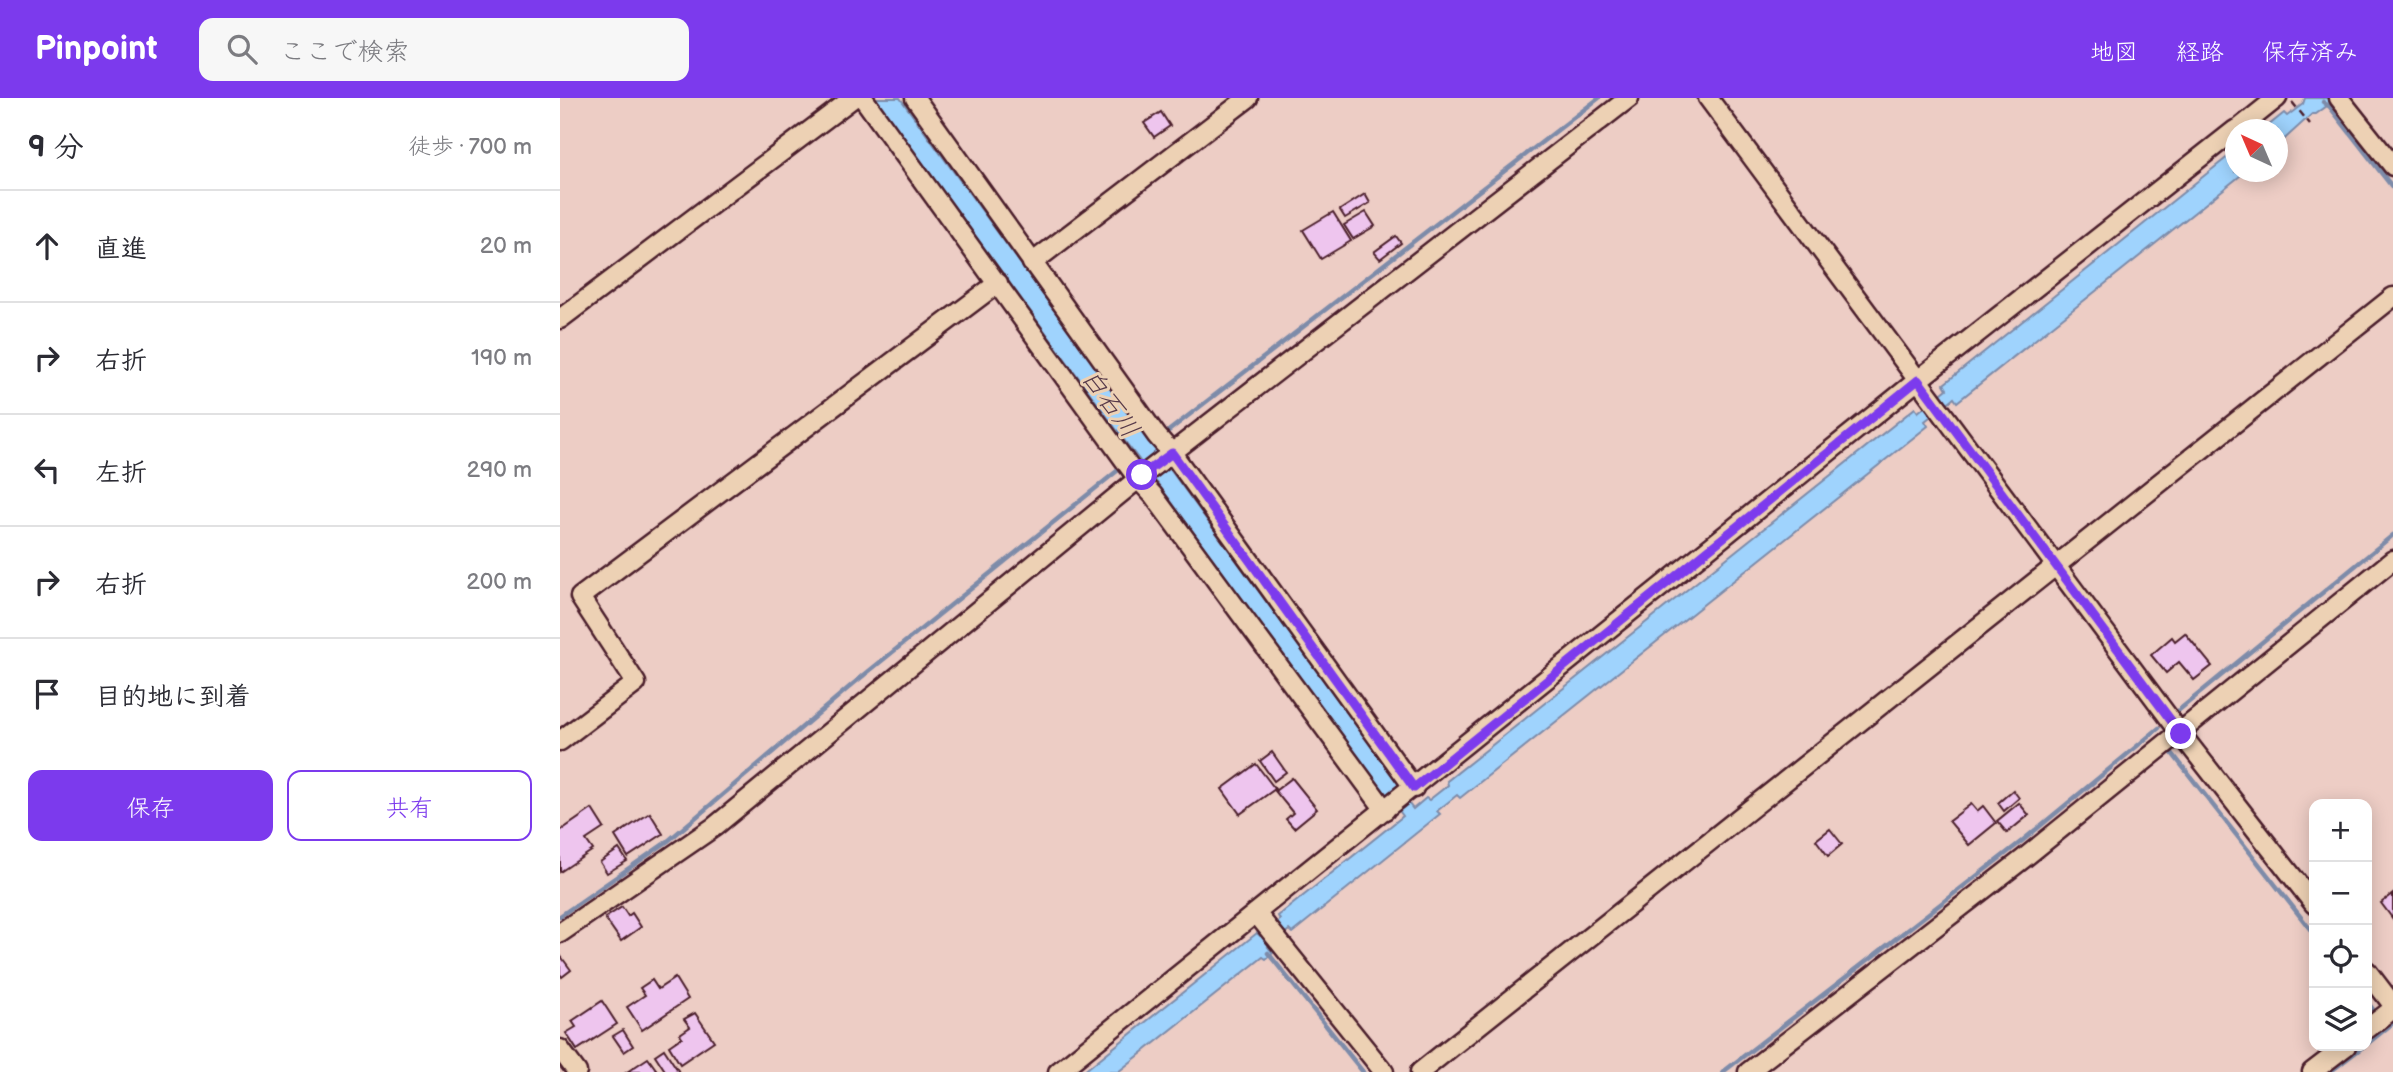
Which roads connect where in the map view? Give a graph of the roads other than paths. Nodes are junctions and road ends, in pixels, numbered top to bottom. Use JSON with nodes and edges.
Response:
{"nodes":[{"id":1,"x":853,"y":98,"type":"edge"},
{"id":2,"x":863,"y":98,"type":"edge"},
{"id":3,"x":915,"y":98,"type":"edge"},
{"id":4,"x":1248,"y":98,"type":"edge"},
{"id":5,"x":1629,"y":98,"type":"edge"},
{"id":6,"x":1708,"y":98,"type":"edge"},
{"id":7,"x":2277,"y":98,"type":"edge"},
{"id":8,"x":2346,"y":101,"type":"edge"},
{"id":9,"x":2250,"y":119,"type":"edge"},
{"id":10,"x":2225,"y":139,"type":"edge"},
{"id":11,"x":2393,"y":166,"type":"edge"},
{"id":12,"x":1032,"y":263,"type":"junction"},
{"id":13,"x":998,"y":283,"type":"junction"},
{"id":14,"x":2393,"y":297,"type":"edge"},
{"id":15,"x":560,"y":319,"type":"edge"},
{"id":16,"x":1918,"y":380,"type":"junction"},
{"id":17,"x":1165,"y":447,"type":"junction"},
{"id":18,"x":1134,"y":470,"type":"junction"},
{"id":19,"x":2393,"y":560,"type":"edge"},
{"id":20,"x":2056,"y":567,"type":"junction"},
{"id":21,"x":2181,"y":734,"type":"junction"},
{"id":22,"x":560,"y":741,"type":"edge"},
{"id":23,"x":1410,"y":791,"type":"junction"},
{"id":24,"x":1388,"y":808,"type":"junction"},
{"id":25,"x":2309,"y":898,"type":"edge"},
{"id":26,"x":1261,"y":920,"type":"junction"},
{"id":27,"x":560,"y":933,"type":"edge"},
{"id":28,"x":2372,"y":978,"type":"edge"},
{"id":29,"x":2393,"y":1007,"type":"edge"},
{"id":30,"x":2372,"y":1025,"type":"edge"},
{"id":31,"x":560,"y":1049,"type":"edge"},
{"id":32,"x":2339,"y":1051,"type":"edge"},
{"id":33,"x":577,"y":1072,"type":"edge"},
{"id":34,"x":1058,"y":1072,"type":"edge"},
{"id":35,"x":1383,"y":1072,"type":"edge"},
{"id":36,"x":1420,"y":1072,"type":"edge"},
{"id":37,"x":1748,"y":1072,"type":"edge"},
{"id":38,"x":2312,"y":1072,"type":"edge"}],
"edges":[{"from":1,"to":15,"type":"street"},
{"from":2,"to":13,"type":"street"},
{"from":3,"to":12,"type":"street"},
{"from":4,"to":12,"type":"street"},
{"from":5,"to":17,"type":"street"},
{"from":6,"to":16,"type":"street"},
{"from":7,"to":9,"type":"street"},
{"from":8,"to":11,"type":"street"},
{"from":10,"to":16,"type":"street"},
{"from":12,"to":17,"type":"street"},
{"from":13,"to":18,"type":"street"},
{"from":13,"to":22,"type":"street"},
{"from":14,"to":20,"type":"street"},
{"from":16,"to":20,"type":"street"},
{"from":16,"to":23,"type":"street"},
{"from":17,"to":18,"type":"street"},
{"from":17,"to":23,"type":"street"},
{"from":18,"to":24,"type":"street"},
{"from":18,"to":27,"type":"street"},
{"from":19,"to":21,"type":"street"},
{"from":20,"to":21,"type":"street"},
{"from":20,"to":36,"type":"street"},
{"from":21,"to":25,"type":"street"},
{"from":21,"to":37,"type":"street"},
{"from":23,"to":24,"type":"street"},
{"from":24,"to":26,"type":"street"},
{"from":26,"to":34,"type":"street"},
{"from":26,"to":35,"type":"street"},
{"from":28,"to":29,"type":"street"},
{"from":29,"to":30,"type":"street"},
{"from":31,"to":33,"type":"street"},
{"from":32,"to":38,"type":"street"}]}
